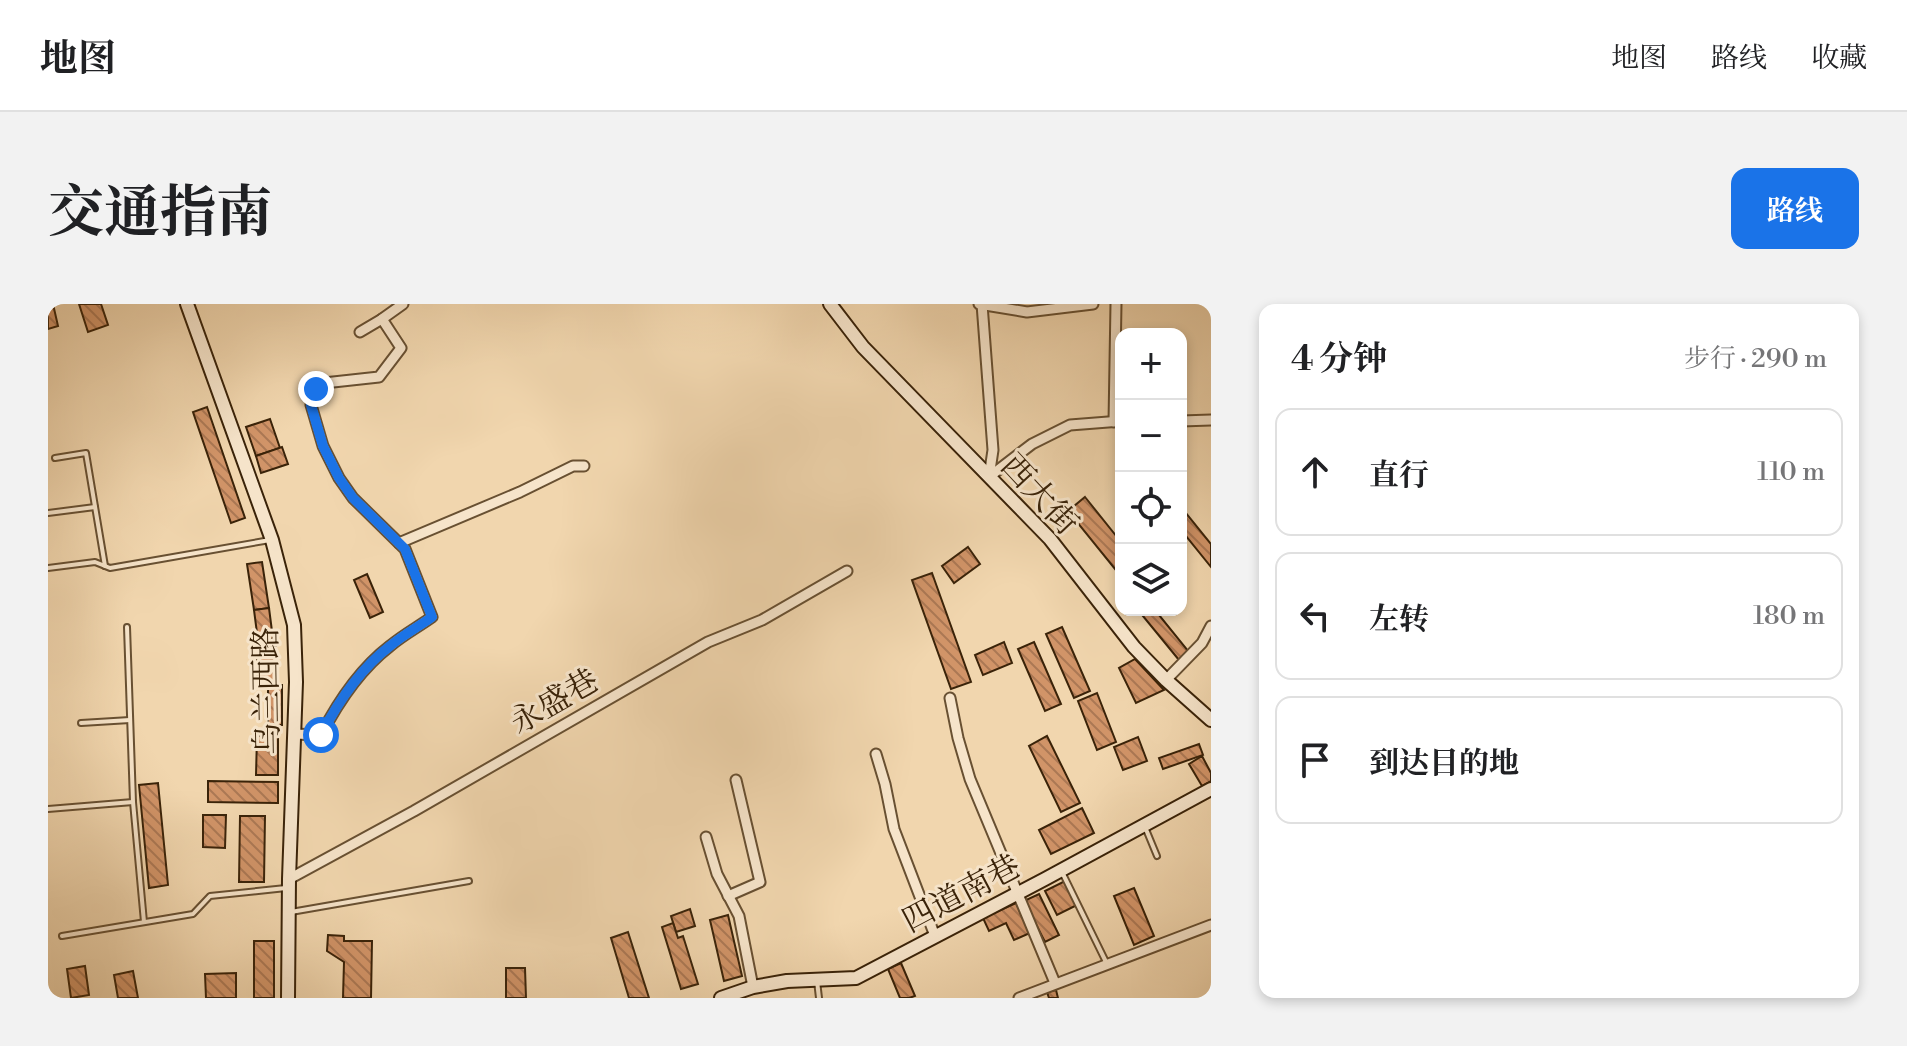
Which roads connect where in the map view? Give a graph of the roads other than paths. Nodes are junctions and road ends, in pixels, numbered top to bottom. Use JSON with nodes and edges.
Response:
{"nodes":[{"id":1,"x":187,"y":304,"type":"edge"},
{"id":2,"x":403,"y":304,"type":"edge"},
{"id":3,"x":830,"y":304,"type":"edge"},
{"id":4,"x":981,"y":304,"type":"edge"},
{"id":5,"x":1093,"y":304,"type":"edge"},
{"id":6,"x":1116,"y":304,"type":"edge"},
{"id":7,"x":382,"y":319,"type":"junction"},
{"id":8,"x":360,"y":332,"type":"dead end"},
{"id":9,"x":1117,"y":400,"type":"edge"},
{"id":10,"x":1211,"y":420,"type":"edge"},
{"id":11,"x":1187,"y":421,"type":"edge"},
{"id":12,"x":1115,"y":422,"type":"edge"},
{"id":13,"x":55,"y":458,"type":"dead end"},
{"id":14,"x":584,"y":466,"type":"dead end"},
{"id":15,"x":989,"y":477,"type":"junction"},
{"id":16,"x":95,"y":507,"type":"junction"},
{"id":17,"x":48,"y":513,"type":"edge"},
{"id":18,"x":272,"y":540,"type":"junction"},
{"id":19,"x":399,"y":543,"type":"junction"},
{"id":20,"x":105,"y":566,"type":"junction"},
{"id":21,"x":48,"y":568,"type":"edge"},
{"id":22,"x":847,"y":571,"type":"dead end"},
{"id":23,"x":1211,"y":626,"type":"edge"},
{"id":24,"x":127,"y":627,"type":"dead end"},
{"id":25,"x":1166,"y":680,"type":"junction"},
{"id":26,"x":950,"y":698,"type":"dead end"},
{"id":27,"x":130,"y":720,"type":"junction"},
{"id":28,"x":1211,"y":720,"type":"edge"},
{"id":29,"x":81,"y":723,"type":"dead end"},
{"id":30,"x":294,"y":734,"type":"junction"},
{"id":31,"x":876,"y":754,"type":"dead end"},
{"id":32,"x":736,"y":780,"type":"dead end"},
{"id":33,"x":1211,"y":789,"type":"edge"},
{"id":34,"x":133,"y":802,"type":"junction"},
{"id":35,"x":48,"y":809,"type":"edge"},
{"id":36,"x":1144,"y":825,"type":"junction"},
{"id":37,"x":706,"y":837,"type":"dead end"},
{"id":38,"x":1157,"y":856,"type":"dead end"},
{"id":39,"x":1061,"y":870,"type":"junction"},
{"id":40,"x":469,"y":881,"type":"dead end"},
{"id":41,"x":289,"y":883,"type":"junction"},
{"id":42,"x":1017,"y":893,"type":"junction"},
{"id":43,"x":728,"y":896,"type":"junction"},
{"id":44,"x":288,"y":912,"type":"junction"},
{"id":45,"x":144,"y":922,"type":"junction"},
{"id":46,"x":1211,"y":925,"type":"edge"},
{"id":47,"x":62,"y":936,"type":"dead end"},
{"id":48,"x":935,"y":936,"type":"junction"},
{"id":49,"x":1107,"y":964,"type":"junction"},
{"id":50,"x":817,"y":979,"type":"junction"},
{"id":51,"x":1055,"y":983,"type":"junction"},
{"id":52,"x":753,"y":987,"type":"junction"},
{"id":53,"x":288,"y":998,"type":"edge"},
{"id":54,"x":721,"y":998,"type":"edge"},
{"id":55,"x":819,"y":998,"type":"edge"},
{"id":56,"x":1019,"y":998,"type":"edge"}],
"edges":[{"from":1,"to":18,"type":"main road","name":"乌兰西路"},
{"from":2,"to":7,"type":"street"},
{"from":3,"to":15,"type":"main road","name":"西大街"},
{"from":4,"to":5,"type":"street"},
{"from":4,"to":15,"type":"street"},
{"from":6,"to":9,"type":"street"},
{"from":7,"to":8,"type":"street"},
{"from":7,"to":19,"type":"street"},
{"from":10,"to":11,"type":"street"},
{"from":12,"to":15,"type":"street"},
{"from":13,"to":16,"type":"lane"},
{"from":14,"to":19,"type":"street"},
{"from":15,"to":25,"type":"main road","name":"西大街"},
{"from":16,"to":17,"type":"lane"},
{"from":16,"to":20,"type":"lane"},
{"from":18,"to":20,"type":"lane"},
{"from":18,"to":30,"type":"main road","name":"乌兰西路"},
{"from":19,"to":30,"type":"street"},
{"from":20,"to":21,"type":"lane"},
{"from":22,"to":41,"type":"street","name":"永盛巷"},
{"from":23,"to":25,"type":"street"},
{"from":24,"to":27,"type":"lane"},
{"from":25,"to":28,"type":"main road","name":"西大街"},
{"from":26,"to":42,"type":"street"},
{"from":27,"to":29,"type":"lane"},
{"from":27,"to":34,"type":"lane"},
{"from":30,"to":41,"type":"main road","name":"乌兰西路"},
{"from":31,"to":48,"type":"street"},
{"from":32,"to":43,"type":"street"},
{"from":33,"to":36,"type":"main road","name":"四道南巷"},
{"from":34,"to":35,"type":"lane"},
{"from":34,"to":45,"type":"lane"},
{"from":36,"to":38,"type":"lane"},
{"from":36,"to":39,"type":"main road","name":"四道南巷"},
{"from":37,"to":43,"type":"street"},
{"from":39,"to":42,"type":"main road","name":"四道南巷"},
{"from":39,"to":49,"type":"lane"},
{"from":40,"to":44,"type":"lane"},
{"from":41,"to":44,"type":"main road","name":"乌兰西路"},
{"from":41,"to":45,"type":"lane","name":"永盛巷"},
{"from":42,"to":48,"type":"main road","name":"四道南巷"},
{"from":42,"to":51,"type":"street"},
{"from":43,"to":52,"type":"street"},
{"from":44,"to":53,"type":"main road","name":"乌兰西路"},
{"from":45,"to":47,"type":"lane","name":"永盛巷"},
{"from":46,"to":49,"type":"street"},
{"from":48,"to":50,"type":"main road","name":"四道南巷"},
{"from":49,"to":51,"type":"street"},
{"from":50,"to":52,"type":"main road","name":"四道南巷"},
{"from":50,"to":55,"type":"lane"},
{"from":51,"to":56,"type":"street"},
{"from":52,"to":54,"type":"main road","name":"四道南巷"}]}
